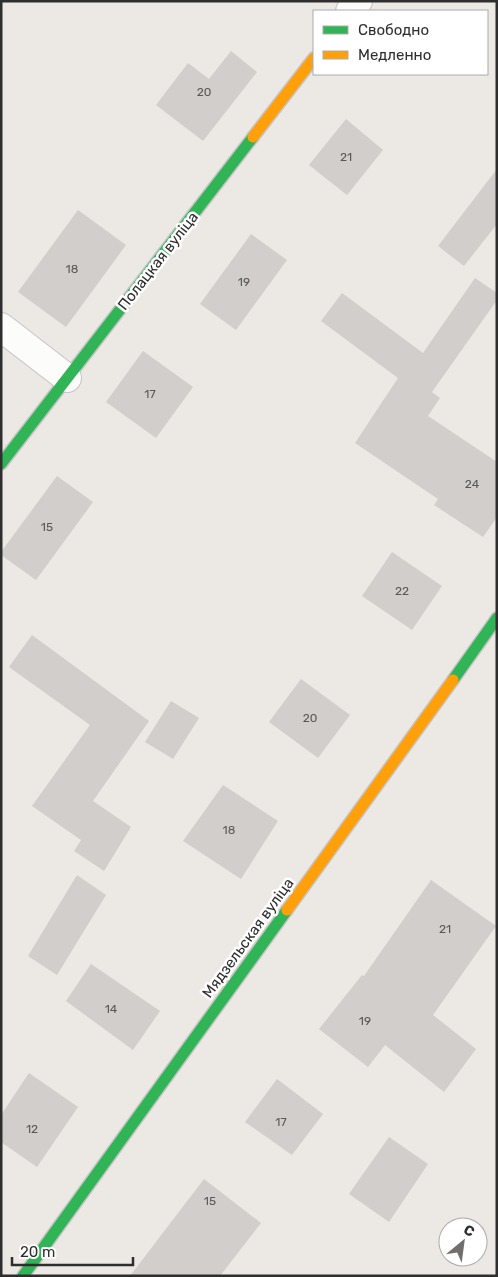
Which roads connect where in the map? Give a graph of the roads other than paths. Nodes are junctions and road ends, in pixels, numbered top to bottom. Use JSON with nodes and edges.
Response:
{"nodes":[{"id":1,"x":313,"y":59,"type":"edge"},
{"id":2,"x":1,"y":327,"type":"edge"},
{"id":3,"x":68,"y":378,"type":"junction"},
{"id":4,"x":1,"y":464,"type":"edge"},
{"id":5,"x":497,"y":618,"type":"edge"},
{"id":6,"x":24,"y":1276,"type":"edge"}],
"edges":[{"from":1,"to":3,"type":"street","name":"Полацкая вуліца"},
{"from":2,"to":3,"type":"street"},
{"from":3,"to":4,"type":"street","name":"Полацкая вуліца"},
{"from":5,"to":6,"type":"street","name":"Мядзельская вуліца"}]}
